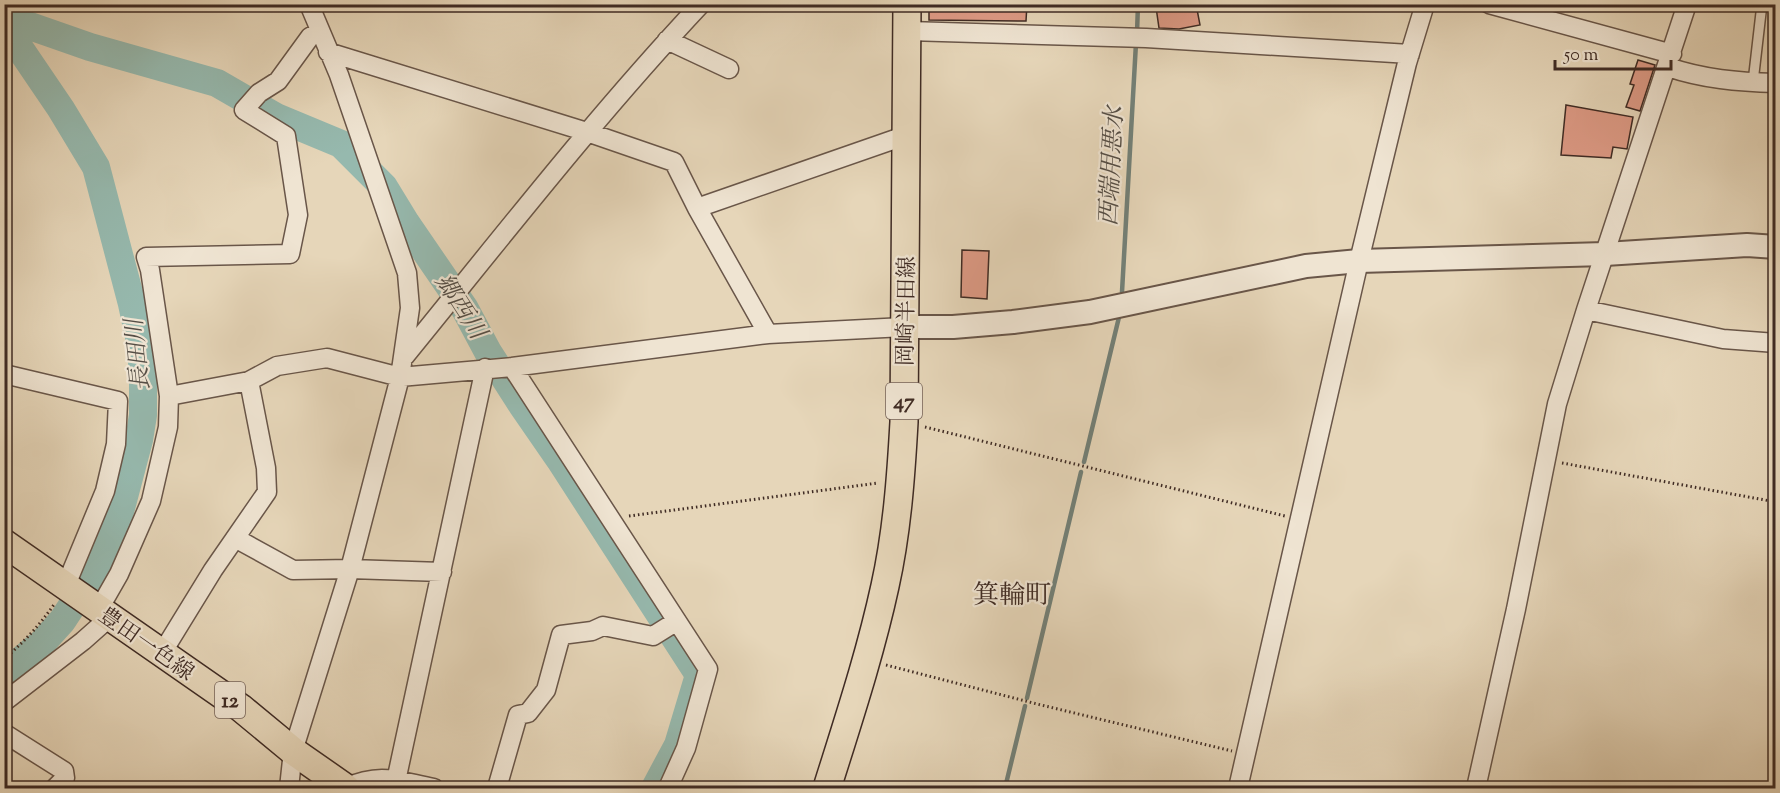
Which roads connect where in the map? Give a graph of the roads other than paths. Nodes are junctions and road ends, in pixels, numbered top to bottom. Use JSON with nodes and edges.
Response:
{"nodes":[{"id":1,"x":309,"y":4,"type":"edge"},
{"id":2,"x":701,"y":4,"type":"edge"},
{"id":3,"x":1425,"y":4,"type":"edge"},
{"id":4,"x":1489,"y":4,"type":"edge"},
{"id":5,"x":1687,"y":4,"type":"edge"},
{"id":6,"x":1762,"y":4,"type":"edge"},
{"id":7,"x":908,"y":18,"type":"edge"},
{"id":8,"x":320,"y":31,"type":"junction"},
{"id":9,"x":667,"y":40,"type":"junction"},
{"id":10,"x":328,"y":52,"type":"junction"},
{"id":11,"x":1410,"y":54,"type":"junction"},
{"id":12,"x":1670,"y":61,"type":"junction"},
{"id":13,"x":729,"y":69,"type":"dead end"},
{"id":14,"x":1753,"y":82,"type":"junction"},
{"id":15,"x":1776,"y":83,"type":"edge"},
{"id":16,"x":587,"y":132,"type":"junction"},
{"id":17,"x":907,"y":135,"type":"junction"},
{"id":18,"x":697,"y":207,"type":"junction"},
{"id":19,"x":1776,"y":247,"type":"edge"},
{"id":20,"x":1605,"y":254,"type":"junction"},
{"id":21,"x":1359,"y":261,"type":"junction"},
{"id":22,"x":1586,"y":310,"type":"junction"},
{"id":23,"x":904,"y":327,"type":"junction"},
{"id":24,"x":768,"y":334,"type":"junction"},
{"id":25,"x":1776,"y":343,"type":"edge"},
{"id":26,"x":405,"y":356,"type":"junction"},
{"id":27,"x":512,"y":367,"type":"junction"},
{"id":28,"x":485,"y":368,"type":"junction"},
{"id":29,"x":4,"y":374,"type":"edge"},
{"id":30,"x":400,"y":377,"type":"junction"},
{"id":31,"x":249,"y":381,"type":"junction"},
{"id":32,"x":169,"y":396,"type":"junction"},
{"id":33,"x":235,"y":538,"type":"junction"},
{"id":34,"x":4,"y":543,"type":"edge"},
{"id":35,"x":350,"y":569,"type":"junction"},
{"id":36,"x":442,"y":572,"type":"junction"},
{"id":37,"x":66,"y":585,"type":"junction"},
{"id":38,"x":104,"y":613,"type":"junction"},
{"id":39,"x":677,"y":621,"type":"junction"},
{"id":40,"x":162,"y":653,"type":"junction"},
{"id":41,"x":4,"y":702,"type":"edge"},
{"id":42,"x":4,"y":733,"type":"edge"},
{"id":43,"x":293,"y":751,"type":"junction"},
{"id":44,"x":396,"y":780,"type":"junction"},
{"id":45,"x":345,"y":788,"type":"edge"},
{"id":46,"x":55,"y":789,"type":"edge"},
{"id":47,"x":289,"y":789,"type":"edge"},
{"id":48,"x":434,"y":789,"type":"edge"},
{"id":49,"x":497,"y":789,"type":"edge"},
{"id":50,"x":668,"y":789,"type":"edge"},
{"id":51,"x":827,"y":789,"type":"edge"},
{"id":52,"x":1238,"y":789,"type":"edge"},
{"id":53,"x":1476,"y":789,"type":"edge"}],
"edges":[{"from":1,"to":8,"type":"street"},
{"from":2,"to":9,"type":"street"},
{"from":3,"to":11,"type":"street"},
{"from":4,"to":12,"type":"street"},
{"from":5,"to":12,"type":"street"},
{"from":6,"to":14,"type":"lane"},
{"from":7,"to":11,"type":"street"},
{"from":7,"to":17,"type":"main road","name":"岡崎半田線","number":"47"},
{"from":8,"to":10,"type":"street"},
{"from":8,"to":32,"type":"street"},
{"from":9,"to":13,"type":"street"},
{"from":9,"to":16,"type":"street"},
{"from":10,"to":16,"type":"street"},
{"from":10,"to":26,"type":"street"},
{"from":11,"to":21,"type":"street"},
{"from":12,"to":14,"type":"street"},
{"from":12,"to":20,"type":"street"},
{"from":14,"to":15,"type":"street"},
{"from":16,"to":18,"type":"street"},
{"from":16,"to":26,"type":"street"},
{"from":17,"to":18,"type":"street"},
{"from":17,"to":23,"type":"main road","name":"岡崎半田線","number":"47"},
{"from":18,"to":24,"type":"street"},
{"from":19,"to":20,"type":"street"},
{"from":20,"to":21,"type":"street"},
{"from":20,"to":22,"type":"street"},
{"from":21,"to":23,"type":"street"},
{"from":21,"to":52,"type":"street"},
{"from":22,"to":25,"type":"street"},
{"from":22,"to":53,"type":"street"},
{"from":23,"to":24,"type":"street"},
{"from":23,"to":51,"type":"main road","name":"岡崎半田線","number":"47"},
{"from":24,"to":27,"type":"street"},
{"from":26,"to":30,"type":"street"},
{"from":27,"to":28,"type":"street"},
{"from":27,"to":39,"type":"street"},
{"from":28,"to":30,"type":"street"},
{"from":28,"to":36,"type":"street"},
{"from":29,"to":37,"type":"street"},
{"from":30,"to":31,"type":"street"},
{"from":30,"to":35,"type":"street"},
{"from":31,"to":32,"type":"street"},
{"from":31,"to":33,"type":"street"},
{"from":32,"to":38,"type":"street"},
{"from":33,"to":35,"type":"street"},
{"from":33,"to":40,"type":"street"},
{"from":34,"to":37,"type":"main road","name":"豊田一色線","number":"12"},
{"from":35,"to":36,"type":"street"},
{"from":35,"to":43,"type":"street"},
{"from":36,"to":44,"type":"street"},
{"from":37,"to":38,"type":"main road","name":"豊田一色線","number":"12"},
{"from":38,"to":40,"type":"main road","name":"豊田一色線","number":"12"},
{"from":38,"to":41,"type":"street"},
{"from":39,"to":49,"type":"street"},
{"from":39,"to":50,"type":"street"},
{"from":40,"to":43,"type":"main road","name":"豊田一色線","number":"12"},
{"from":42,"to":46,"type":"street"},
{"from":43,"to":45,"type":"main road","name":"豊田一色線","number":"12"},
{"from":43,"to":47,"type":"street"},
{"from":44,"to":45,"type":"street"},
{"from":44,"to":48,"type":"street"}]}
